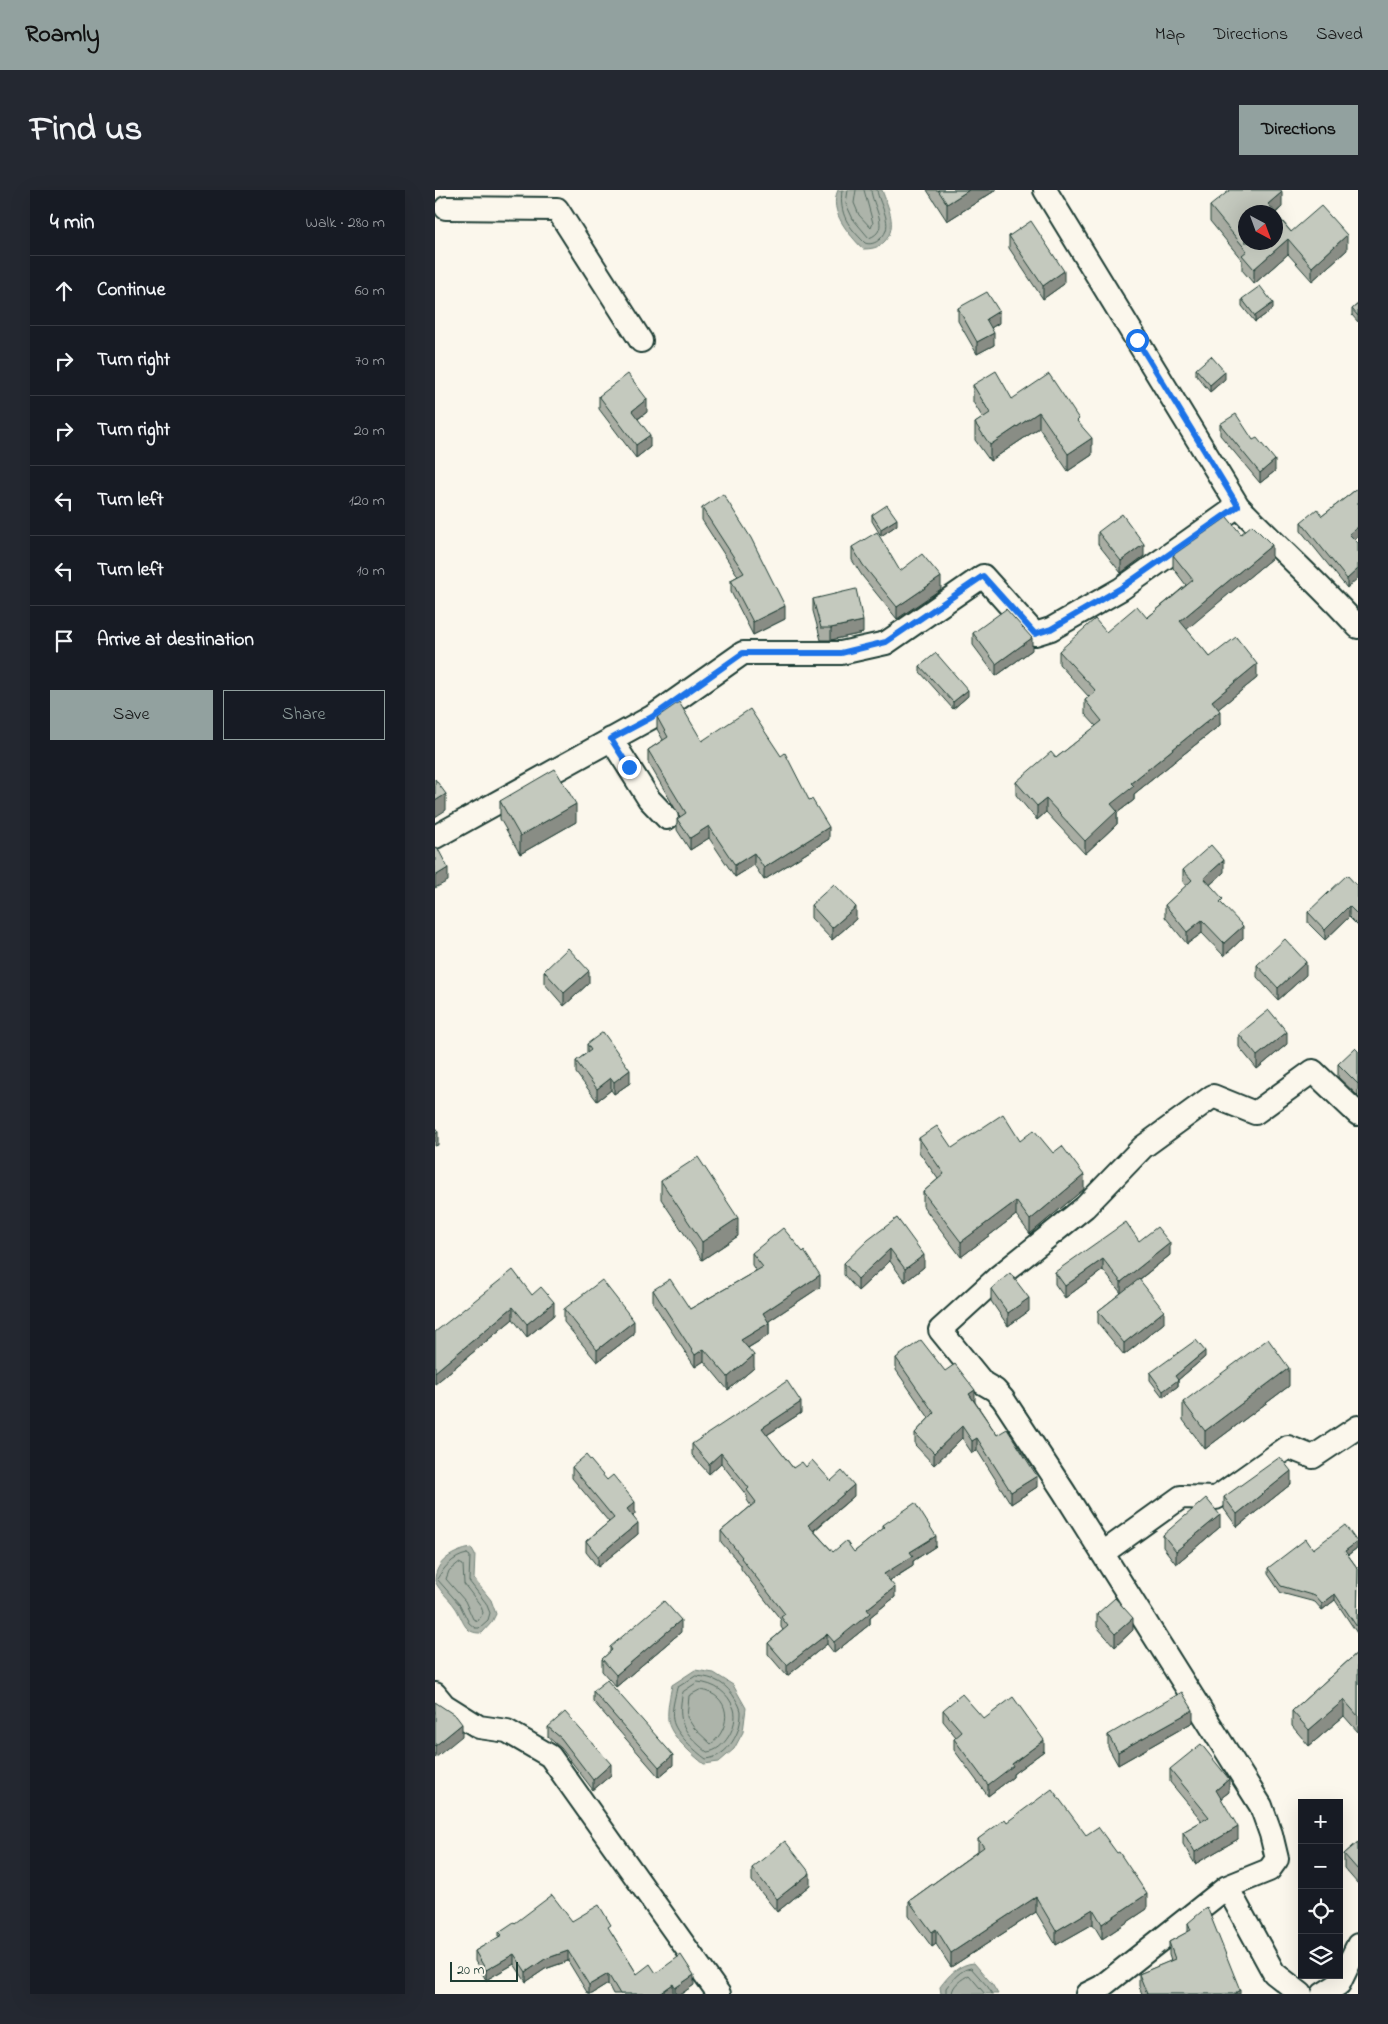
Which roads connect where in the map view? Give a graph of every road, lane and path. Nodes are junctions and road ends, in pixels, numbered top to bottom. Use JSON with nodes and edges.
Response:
{"nodes":[{"id":1,"x":1045,"y":190,"type":"edge"},
{"id":2,"x":441,"y":206,"type":"edge"},
{"id":3,"x":641,"y":341,"type":"dead end"},
{"id":4,"x":1238,"y":506,"type":"junction"},
{"id":5,"x":1358,"y":627,"type":"edge"},
{"id":6,"x":611,"y":739,"type":"junction"},
{"id":7,"x":667,"y":818,"type":"dead end"},
{"id":8,"x":435,"y":837,"type":"edge"},
{"id":9,"x":1358,"y":1114,"type":"edge"},
{"id":10,"x":1358,"y":1427,"type":"edge"},
{"id":11,"x":1103,"y":1553,"type":"junction"},
{"id":12,"x":435,"y":1694,"type":"edge"},
{"id":13,"x":1227,"y":1887,"type":"junction"},
{"id":14,"x":1358,"y":1945,"type":"edge"},
{"id":15,"x":719,"y":1994,"type":"edge"},
{"id":16,"x":1087,"y":1994,"type":"edge"},
{"id":17,"x":1301,"y":1994,"type":"edge"},
{"id":18,"x":1323,"y":1994,"type":"edge"}],
"edges":[{"from":1,"to":4,"type":"street"},
{"from":2,"to":3,"type":"street"},
{"from":4,"to":5,"type":"street"},
{"from":4,"to":6,"type":"street"},
{"from":6,"to":7,"type":"street"},
{"from":6,"to":8,"type":"street"},
{"from":9,"to":11,"type":"street"},
{"from":10,"to":11,"type":"street"},
{"from":11,"to":13,"type":"street"},
{"from":12,"to":15,"type":"street"},
{"from":13,"to":16,"type":"street"},
{"from":13,"to":17,"type":"street"},
{"from":14,"to":18,"type":"street"}]}
